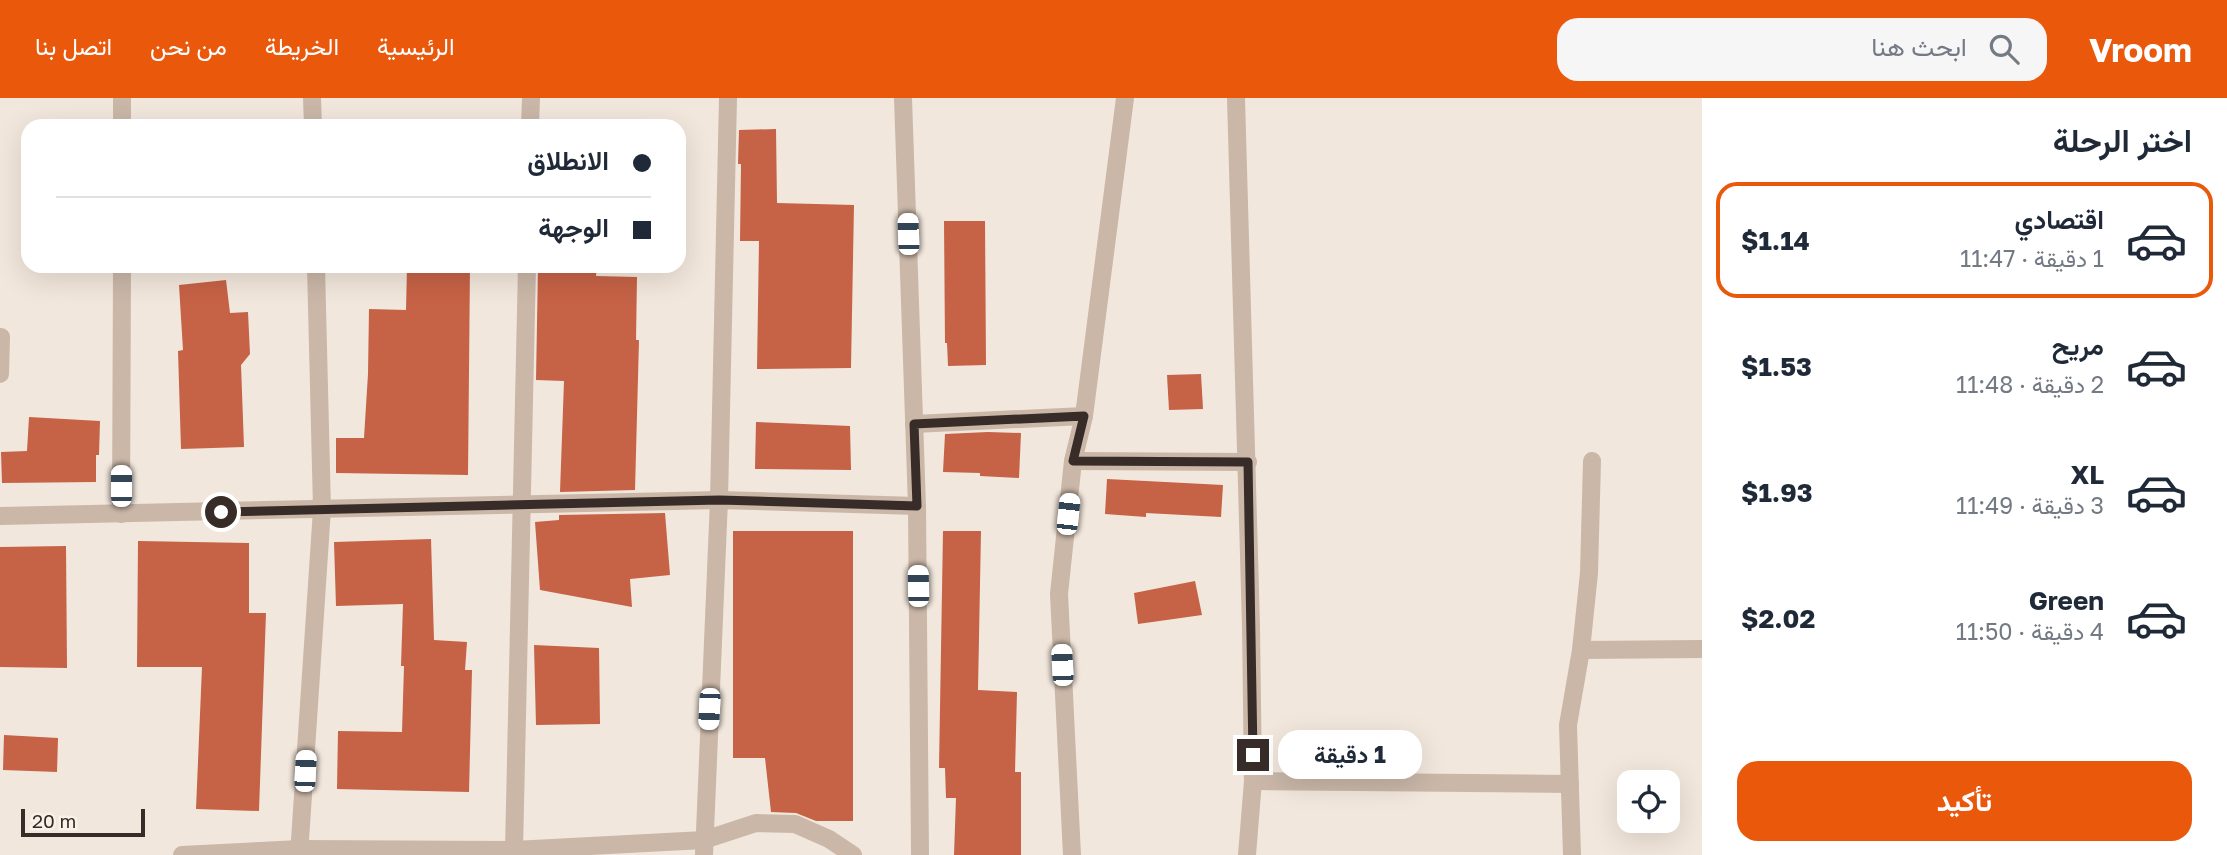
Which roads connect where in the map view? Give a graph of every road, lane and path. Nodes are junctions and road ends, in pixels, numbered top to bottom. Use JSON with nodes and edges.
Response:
{"nodes":[{"id":1,"x":122,"y":98,"type":"edge"},
{"id":2,"x":312,"y":98,"type":"edge"},
{"id":3,"x":531,"y":98,"type":"edge"},
{"id":4,"x":728,"y":98,"type":"edge"},
{"id":5,"x":903,"y":98,"type":"edge"},
{"id":6,"x":1125,"y":98,"type":"edge"},
{"id":7,"x":1236,"y":98,"type":"edge"},
{"id":8,"x":122,"y":119,"type":"edge"},
{"id":9,"x":313,"y":119,"type":"edge"},
{"id":10,"x":530,"y":119,"type":"edge"},
{"id":11,"x":122,"y":273,"type":"edge"},
{"id":12,"x":316,"y":273,"type":"edge"},
{"id":13,"x":527,"y":273,"type":"edge"},
{"id":14,"x":1,"y":337,"type":"edge"},
{"id":15,"x":0,"y":374,"type":"edge"},
{"id":16,"x":1084,"y":416,"type":"junction"},
{"id":17,"x":914,"y":424,"type":"junction"},
{"id":18,"x":1073,"y":461,"type":"junction"},
{"id":19,"x":1592,"y":461,"type":"dead end"},
{"id":20,"x":1248,"y":462,"type":"junction"},
{"id":21,"x":719,"y":500,"type":"junction"},
{"id":22,"x":522,"y":505,"type":"junction"},
{"id":23,"x":917,"y":506,"type":"junction"},
{"id":24,"x":321,"y":509,"type":"junction"},
{"id":25,"x":121,"y":514,"type":"junction"},
{"id":26,"x":0,"y":516,"type":"edge"},
{"id":27,"x":1702,"y":649,"type":"edge"},
{"id":28,"x":1581,"y":650,"type":"junction"},
{"id":29,"x":1253,"y":781,"type":"junction"},
{"id":30,"x":1570,"y":784,"type":"junction"},
{"id":31,"x":704,"y":847,"type":"edge"},
{"id":32,"x":514,"y":850,"type":"junction"},
{"id":33,"x":299,"y":852,"type":"edge"},
{"id":34,"x":182,"y":855,"type":"edge"},
{"id":35,"x":853,"y":855,"type":"edge"},
{"id":36,"x":920,"y":855,"type":"edge"},
{"id":37,"x":1072,"y":855,"type":"edge"},
{"id":38,"x":1247,"y":855,"type":"edge"},
{"id":39,"x":1572,"y":855,"type":"edge"}],
"edges":[{"from":1,"to":8,"type":"street"},
{"from":2,"to":9,"type":"street"},
{"from":3,"to":10,"type":"street"},
{"from":4,"to":21,"type":"street"},
{"from":5,"to":17,"type":"street"},
{"from":6,"to":16,"type":"street"},
{"from":7,"to":20,"type":"street"},
{"from":11,"to":25,"type":"street"},
{"from":12,"to":24,"type":"street"},
{"from":13,"to":22,"type":"street"},
{"from":14,"to":15,"type":"street"},
{"from":16,"to":17,"type":"street"},
{"from":16,"to":18,"type":"street"},
{"from":17,"to":23,"type":"street"},
{"from":18,"to":20,"type":"street"},
{"from":18,"to":37,"type":"street"},
{"from":19,"to":28,"type":"street"},
{"from":20,"to":29,"type":"street"},
{"from":21,"to":22,"type":"street"},
{"from":21,"to":23,"type":"street"},
{"from":21,"to":31,"type":"street"},
{"from":22,"to":24,"type":"street"},
{"from":22,"to":32,"type":"street"},
{"from":23,"to":36,"type":"street"},
{"from":24,"to":25,"type":"street"},
{"from":24,"to":33,"type":"street"},
{"from":25,"to":26,"type":"street"},
{"from":27,"to":28,"type":"street"},
{"from":28,"to":30,"type":"street"},
{"from":29,"to":30,"type":"street"},
{"from":29,"to":38,"type":"street"},
{"from":30,"to":39,"type":"street"},
{"from":31,"to":32,"type":"street"},
{"from":31,"to":35,"type":"street"},
{"from":32,"to":33,"type":"street"},
{"from":33,"to":34,"type":"street"}]}
